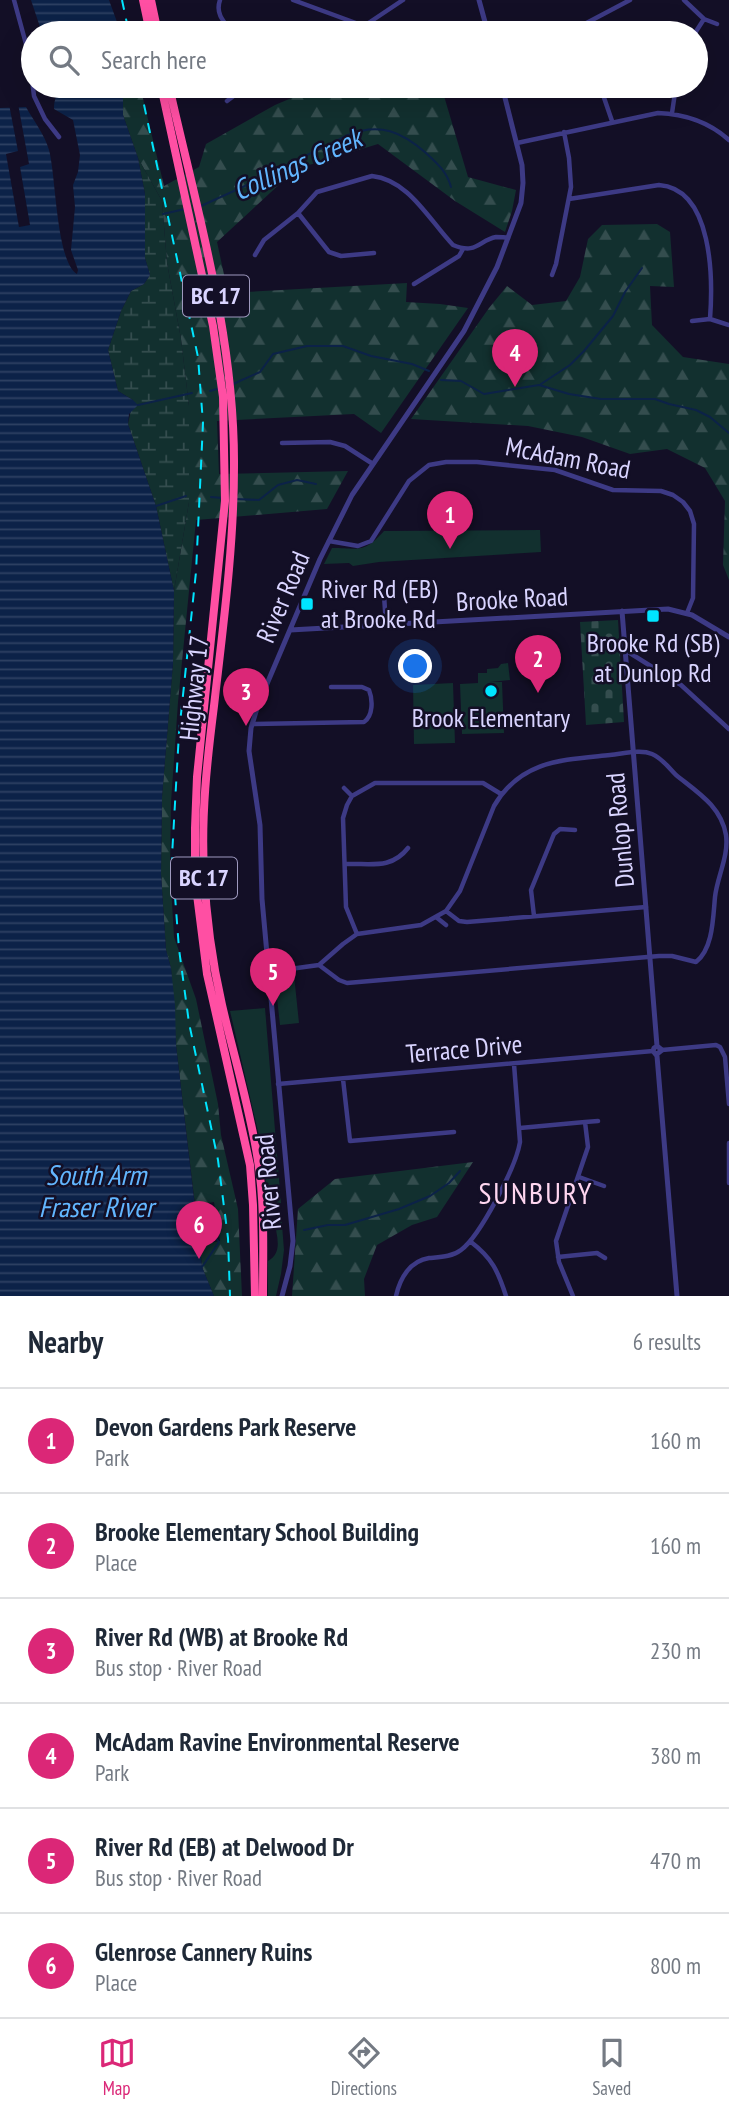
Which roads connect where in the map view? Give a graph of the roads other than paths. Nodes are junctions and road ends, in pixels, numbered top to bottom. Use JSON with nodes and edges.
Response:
{"nodes":[{"id":1,"x":14,"y":0,"type":"edge"},
{"id":2,"x":143,"y":0,"type":"edge"},
{"id":3,"x":151,"y":0,"type":"edge"},
{"id":4,"x":220,"y":0,"type":"edge"},
{"id":5,"x":293,"y":0,"type":"edge"},
{"id":6,"x":403,"y":0,"type":"edge"},
{"id":7,"x":479,"y":0,"type":"edge"},
{"id":8,"x":630,"y":0,"type":"edge"},
{"id":9,"x":684,"y":0,"type":"edge"},
{"id":10,"x":704,"y":19,"type":"joint"},
{"id":11,"x":147,"y":21,"type":"edge"},
{"id":12,"x":155,"y":21,"type":"edge"},
{"id":13,"x":223,"y":21,"type":"edge"},
{"id":14,"x":351,"y":21,"type":"edge"},
{"id":15,"x":372,"y":21,"type":"edge"},
{"id":16,"x":485,"y":21,"type":"edge"},
{"id":17,"x":591,"y":21,"type":"edge"},
{"id":18,"x":717,"y":24,"type":"dead end"},
{"id":19,"x":21,"y":26,"type":"edge"},
{"id":20,"x":35,"y":98,"type":"edge"},
{"id":21,"x":164,"y":98,"type":"edge"},
{"id":22,"x":171,"y":98,"type":"edge"},
{"id":23,"x":231,"y":98,"type":"edge"},
{"id":24,"x":505,"y":98,"type":"edge"},
{"id":25,"x":604,"y":98,"type":"edge"},
{"id":26,"x":674,"y":98,"type":"edge"},
{"id":27,"x":227,"y":101,"type":"dead end"},
{"id":28,"x":672,"y":113,"type":"junction"},
{"id":29,"x":612,"y":121,"type":"junction"},
{"id":30,"x":564,"y":132,"type":"junction"},
{"id":31,"x":59,"y":137,"type":"dead end"},
{"id":32,"x":729,"y":140,"type":"edge"},
{"id":33,"x":517,"y":143,"type":"junction"},
{"id":34,"x":188,"y":187,"type":"junction"},
{"id":35,"x":569,"y":199,"type":"junction"},
{"id":36,"x":298,"y":213,"type":"junction"},
{"id":37,"x":509,"y":237,"type":"junction"},
{"id":38,"x":463,"y":249,"type":"junction"},
{"id":39,"x":374,"y":253,"type":"dead end"},
{"id":40,"x":255,"y":255,"type":"dead end"},
{"id":41,"x":552,"y":275,"type":"dead end"},
{"id":42,"x":414,"y":284,"type":"dead end"},
{"id":43,"x":710,"y":319,"type":"junction"},
{"id":44,"x":692,"y":321,"type":"dead end"},
{"id":45,"x":729,"y":325,"type":"edge"},
{"id":46,"x":282,"y":443,"type":"dead end"},
{"id":47,"x":373,"y":464,"type":"junction"},
{"id":48,"x":328,"y":541,"type":"junction"},
{"id":49,"x":384,"y":595,"type":"dead end"},
{"id":50,"x":622,"y":611,"type":"junction"},
{"id":51,"x":687,"y":613,"type":"junction"},
{"id":52,"x":386,"y":625,"type":"junction"},
{"id":53,"x":290,"y":630,"type":"junction"},
{"id":54,"x":729,"y":637,"type":"edge"},
{"id":55,"x":625,"y":650,"type":"junction"},
{"id":56,"x":331,"y":687,"type":"dead end"},
{"id":57,"x":252,"y":724,"type":"junction"},
{"id":58,"x":729,"y":729,"type":"edge"},
{"id":59,"x":633,"y":753,"type":"junction"},
{"id":60,"x":344,"y":788,"type":"dead end"},
{"id":61,"x":501,"y":794,"type":"junction"},
{"id":62,"x":352,"y":796,"type":"junction"},
{"id":63,"x":575,"y":830,"type":"dead end"},
{"id":64,"x":408,"y":848,"type":"dead end"},
{"id":65,"x":345,"y":864,"type":"junction"},
{"id":66,"x":646,"y":906,"type":"junction"},
{"id":67,"x":446,"y":911,"type":"junction"},
{"id":68,"x":534,"y":916,"type":"junction"},
{"id":69,"x":436,"y":918,"type":"junction"},
{"id":70,"x":446,"y":925,"type":"dead end"},
{"id":71,"x":357,"y":934,"type":"junction"},
{"id":72,"x":650,"y":957,"type":"junction"},
{"id":73,"x":320,"y":965,"type":"junction"},
{"id":74,"x":268,"y":972,"type":"junction"},
{"id":75,"x":657,"y":1050,"type":"junction"},
{"id":76,"x":514,"y":1064,"type":"junction"},
{"id":77,"x":343,"y":1079,"type":"junction"},
{"id":78,"x":278,"y":1084,"type":"junction"},
{"id":79,"x":729,"y":1104,"type":"edge"},
{"id":80,"x":598,"y":1121,"type":"dead end"},
{"id":81,"x":585,"y":1122,"type":"junction"},
{"id":82,"x":520,"y":1128,"type":"junction"},
{"id":83,"x":454,"y":1132,"type":"dead end"},
{"id":84,"x":729,"y":1143,"type":"edge"},
{"id":85,"x":579,"y":1177,"type":"junction"},
{"id":86,"x":729,"y":1184,"type":"edge"},
{"id":87,"x":604,"y":1186,"type":"dead end"},
{"id":88,"x":471,"y":1242,"type":"junction"},
{"id":89,"x":558,"y":1257,"type":"junction"},
{"id":90,"x":605,"y":1258,"type":"dead end"},
{"id":91,"x":258,"y":1273,"type":"junction"},
{"id":92,"x":254,"y":1296,"type":"edge"},
{"id":93,"x":263,"y":1296,"type":"edge"},
{"id":94,"x":282,"y":1296,"type":"edge"},
{"id":95,"x":396,"y":1296,"type":"edge"},
{"id":96,"x":506,"y":1296,"type":"edge"},
{"id":97,"x":573,"y":1296,"type":"edge"},
{"id":98,"x":677,"y":1296,"type":"edge"}],
"edges":[{"from":1,"to":19,"type":"street"},
{"from":2,"to":11,"type":"highway"},
{"from":3,"to":12,"type":"highway"},
{"from":4,"to":13,"type":"street"},
{"from":5,"to":14,"type":"street"},
{"from":6,"to":15,"type":"street"},
{"from":7,"to":16,"type":"street"},
{"from":8,"to":17,"type":"street"},
{"from":9,"to":10,"type":"street"},
{"from":10,"to":18,"type":"street"},
{"from":20,"to":31,"type":"street"},
{"from":21,"to":34,"type":"highway","name":"Highway 17","number":"BC 17"},
{"from":22,"to":34,"type":"highway","name":"Highway 17","number":"BC 17"},
{"from":23,"to":27,"type":"street"},
{"from":24,"to":33,"type":"street","name":"River Road"},
{"from":25,"to":29,"type":"street"},
{"from":26,"to":28,"type":"street"},
{"from":28,"to":29,"type":"street"},
{"from":28,"to":32,"type":"street"},
{"from":29,"to":30,"type":"street"},
{"from":30,"to":33,"type":"street"},
{"from":30,"to":35,"type":"street"},
{"from":33,"to":37,"type":"street","name":"River Road"},
{"from":34,"to":91,"type":"highway","name":"Highway 17","number":"BC 17"},
{"from":35,"to":41,"type":"street"},
{"from":35,"to":43,"type":"street"},
{"from":36,"to":38,"type":"street"},
{"from":36,"to":39,"type":"street"},
{"from":36,"to":40,"type":"street"},
{"from":37,"to":38,"type":"street"},
{"from":37,"to":47,"type":"street","name":"River Road"},
{"from":38,"to":42,"type":"street"},
{"from":43,"to":44,"type":"street"},
{"from":43,"to":45,"type":"street"},
{"from":46,"to":47,"type":"street"},
{"from":47,"to":48,"type":"street","name":"River Road"},
{"from":48,"to":51,"type":"street","name":"McAdam Road"},
{"from":48,"to":53,"type":"street","name":"River Road"},
{"from":49,"to":52,"type":"street"},
{"from":50,"to":51,"type":"street","name":"Brooke Road"},
{"from":50,"to":52,"type":"street","name":"Brooke Road"},
{"from":50,"to":55,"type":"street","name":"Dunlop Road"},
{"from":51,"to":54,"type":"street","name":"Brooke Road"},
{"from":52,"to":53,"type":"street","name":"Brooke Road"},
{"from":53,"to":57,"type":"street","name":"River Road"},
{"from":55,"to":58,"type":"street"},
{"from":55,"to":59,"type":"street","name":"Dunlop Road"},
{"from":56,"to":57,"type":"street"},
{"from":57,"to":74,"type":"street","name":"River Road"},
{"from":59,"to":61,"type":"street"},
{"from":59,"to":66,"type":"street","name":"Dunlop Road"},
{"from":59,"to":72,"type":"street"},
{"from":60,"to":62,"type":"street"},
{"from":61,"to":62,"type":"street"},
{"from":61,"to":67,"type":"street"},
{"from":62,"to":65,"type":"street"},
{"from":63,"to":68,"type":"street"},
{"from":64,"to":65,"type":"street"},
{"from":65,"to":71,"type":"street"},
{"from":66,"to":68,"type":"street"},
{"from":66,"to":72,"type":"street","name":"Dunlop Road"},
{"from":67,"to":68,"type":"street"},
{"from":67,"to":69,"type":"street"},
{"from":69,"to":70,"type":"street"},
{"from":69,"to":71,"type":"street"},
{"from":71,"to":73,"type":"street"},
{"from":72,"to":73,"type":"street"},
{"from":72,"to":75,"type":"street","name":"Dunlop Road"},
{"from":73,"to":74,"type":"street"},
{"from":74,"to":78,"type":"street","name":"River Road"},
{"from":75,"to":76,"type":"street","name":"Terrace Drive"},
{"from":75,"to":79,"type":"street","name":"Terrace Drive"},
{"from":75,"to":98,"type":"street","name":"Dunlop Road"},
{"from":76,"to":77,"type":"street","name":"Terrace Drive"},
{"from":76,"to":82,"type":"street"},
{"from":77,"to":78,"type":"street","name":"Terrace Drive"},
{"from":77,"to":83,"type":"street"},
{"from":78,"to":94,"type":"street","name":"River Road"},
{"from":80,"to":81,"type":"street"},
{"from":81,"to":82,"type":"street"},
{"from":81,"to":85,"type":"street"},
{"from":82,"to":88,"type":"street"},
{"from":84,"to":86,"type":"street"},
{"from":85,"to":87,"type":"street"},
{"from":85,"to":89,"type":"street"},
{"from":88,"to":95,"type":"street"},
{"from":88,"to":96,"type":"street"},
{"from":89,"to":90,"type":"street"},
{"from":89,"to":97,"type":"street"},
{"from":91,"to":92,"type":"highway","name":"Highway 17","number":"BC 17"},
{"from":91,"to":93,"type":"highway","name":"Highway 17","number":"BC 17"}]}
